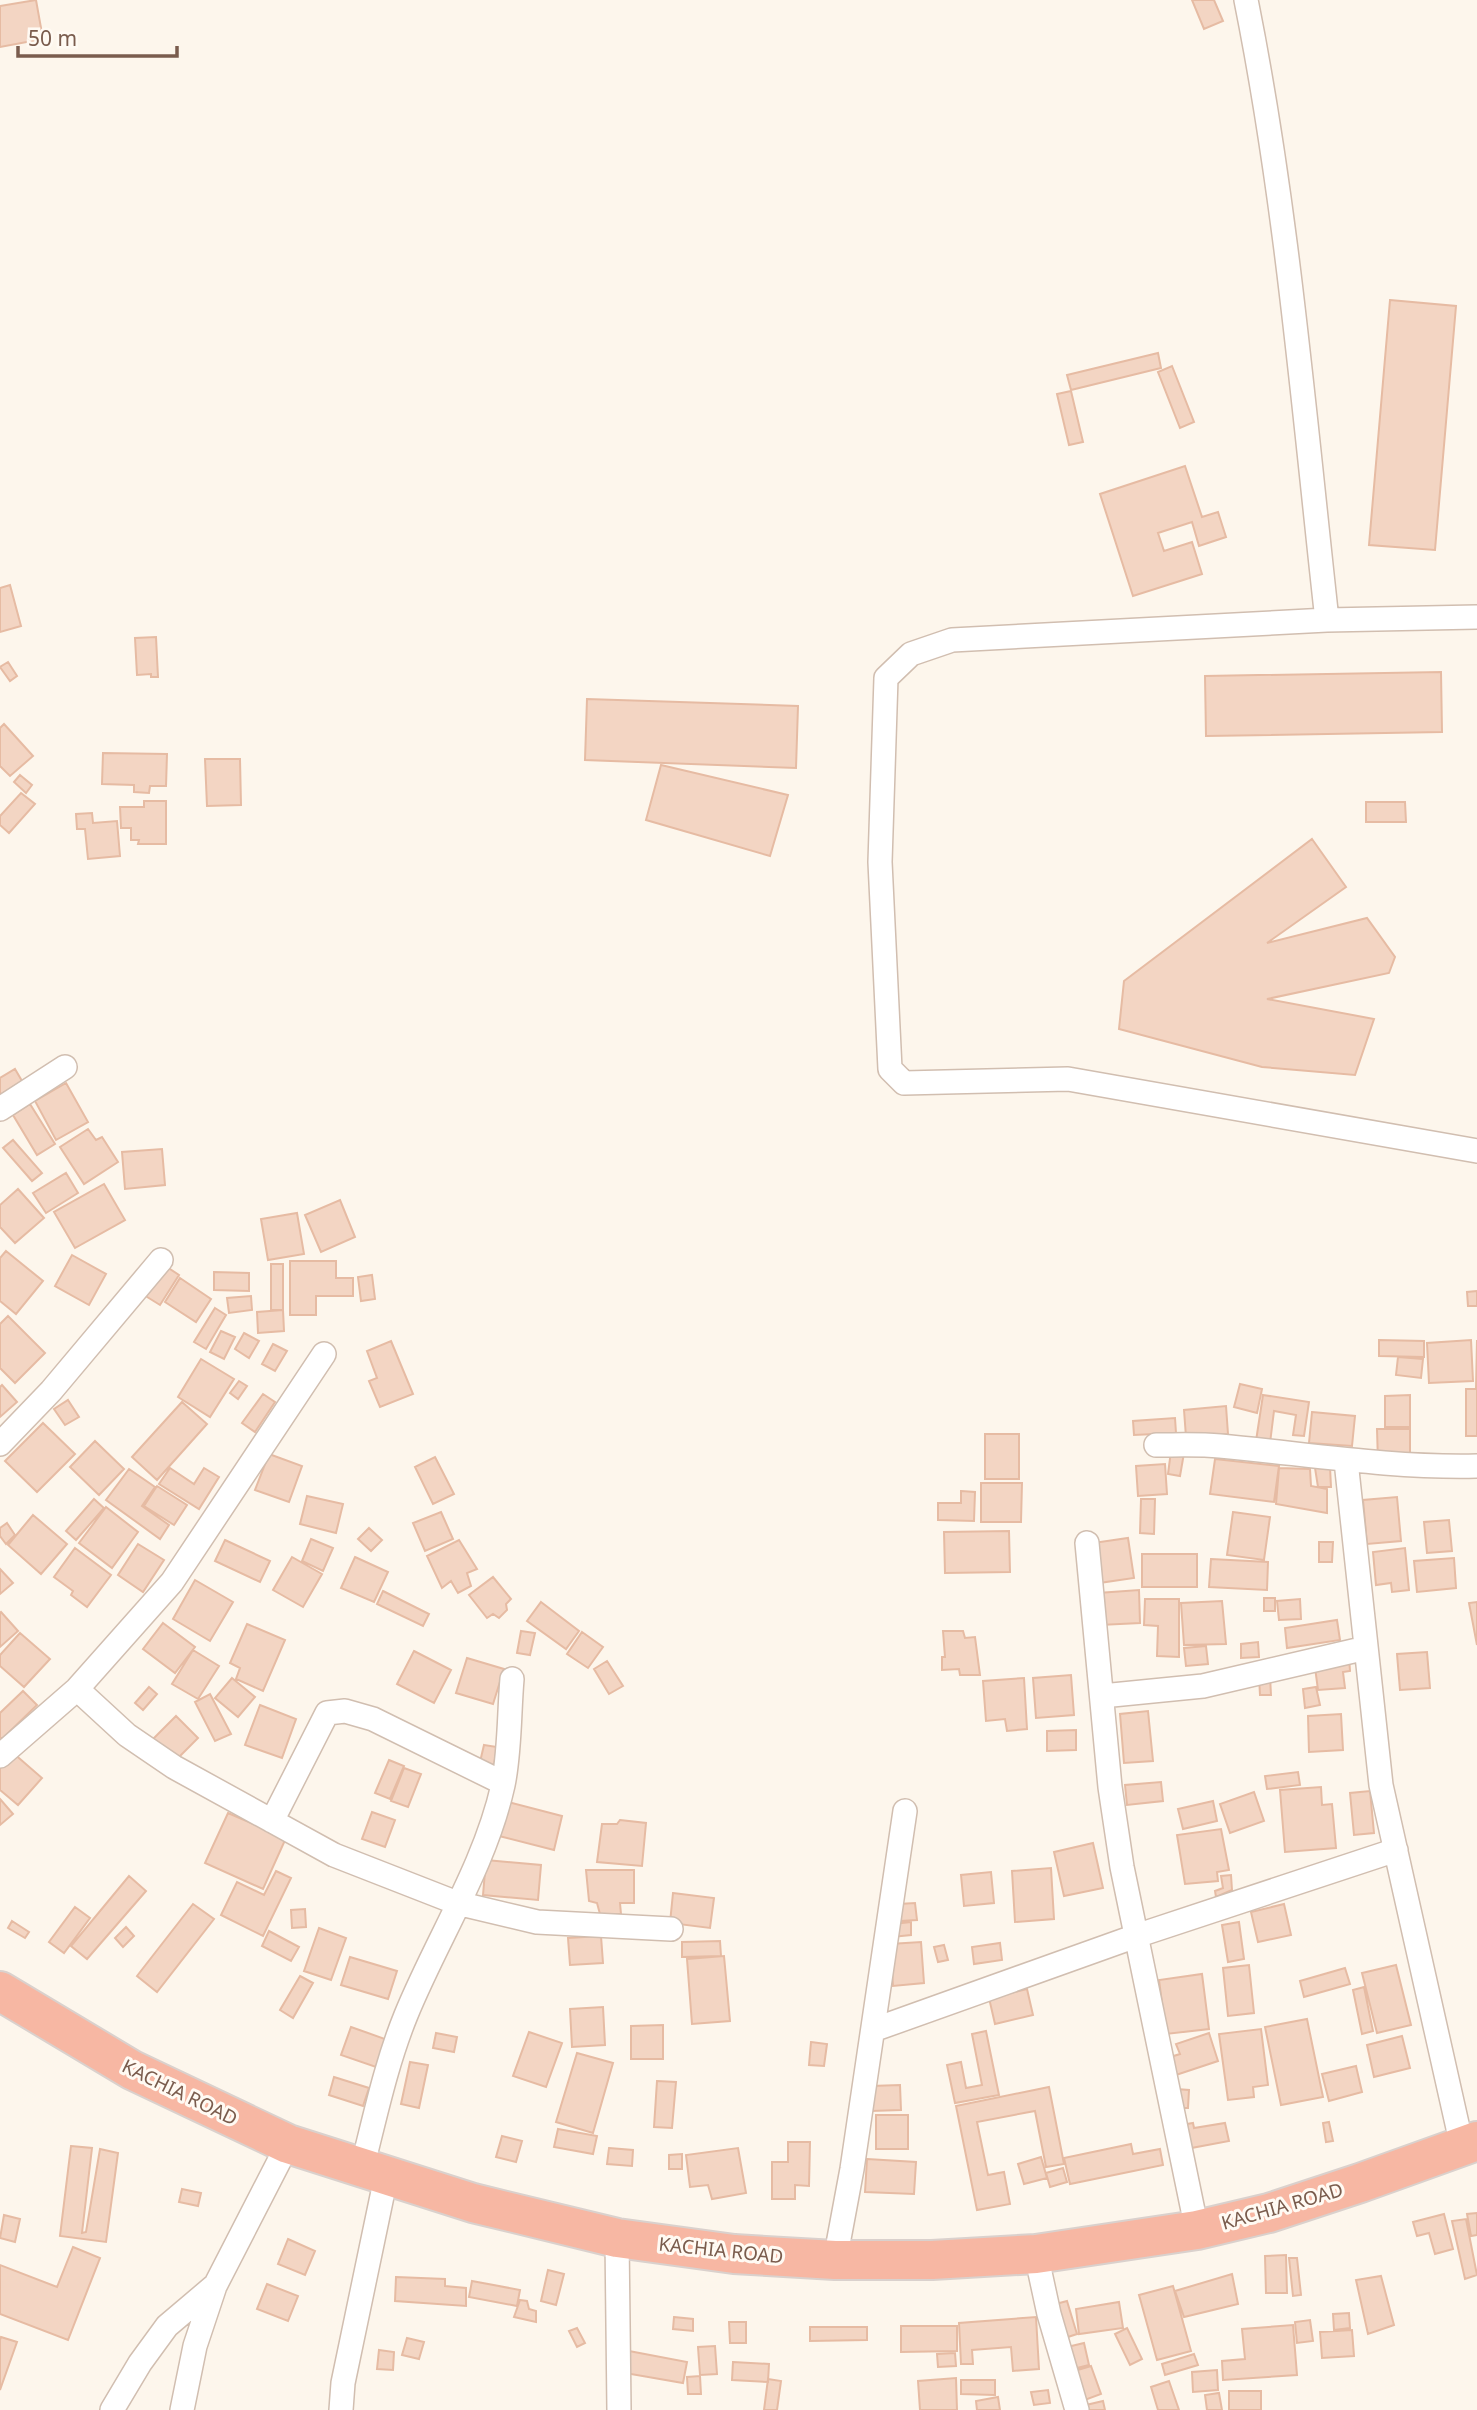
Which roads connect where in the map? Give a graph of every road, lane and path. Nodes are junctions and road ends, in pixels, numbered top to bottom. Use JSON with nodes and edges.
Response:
{"nodes":[{"id":1,"x":1245,"y":0,"type":"edge"},
{"id":2,"x":1477,"y":617,"type":"edge"},
{"id":3,"x":1327,"y":620,"type":"junction"},
{"id":4,"x":65,"y":1067,"type":"dead end"},
{"id":5,"x":0,"y":1109,"type":"edge"},
{"id":6,"x":1477,"y":1151,"type":"edge"},
{"id":7,"x":161,"y":1261,"type":"dead end"},
{"id":8,"x":324,"y":1354,"type":"dead end"},
{"id":9,"x":0,"y":1444,"type":"edge"},
{"id":10,"x":1156,"y":1445,"type":"dead end"},
{"id":11,"x":1346,"y":1461,"type":"junction"},
{"id":12,"x":1477,"y":1466,"type":"edge"},
{"id":13,"x":1087,"y":1543,"type":"dead end"},
{"id":14,"x":1366,"y":1648,"type":"junction"},
{"id":15,"x":512,"y":1679,"type":"dead end"},
{"id":16,"x":77,"y":1689,"type":"junction"},
{"id":17,"x":1102,"y":1696,"type":"junction"},
{"id":18,"x":0,"y":1756,"type":"edge"},
{"id":19,"x":503,"y":1783,"type":"junction"},
{"id":20,"x":905,"y":1811,"type":"dead end"},
{"id":21,"x":272,"y":1821,"type":"junction"},
{"id":22,"x":1396,"y":1850,"type":"junction"},
{"id":23,"x":457,"y":1903,"type":"junction"},
{"id":24,"x":671,"y":1928,"type":"dead end"},
{"id":25,"x":1136,"y":1936,"type":"junction"},
{"id":26,"x":0,"y":1991,"type":"edge"},
{"id":27,"x":873,"y":2029,"type":"junction"},
{"id":28,"x":288,"y":2144,"type":"junction"},
{"id":29,"x":1469,"y":2144,"type":"edge"},
{"id":30,"x":374,"y":2173,"type":"junction"},
{"id":31,"x":1197,"y":2230,"type":"junction"},
{"id":32,"x":617,"y":2238,"type":"junction"},
{"id":33,"x":1036,"y":2254,"type":"junction"},
{"id":34,"x":835,"y":2260,"type":"junction"},
{"id":35,"x":215,"y":2286,"type":"junction"},
{"id":36,"x":112,"y":2410,"type":"edge"},
{"id":37,"x":182,"y":2410,"type":"edge"},
{"id":38,"x":341,"y":2410,"type":"edge"},
{"id":39,"x":619,"y":2410,"type":"edge"},
{"id":40,"x":1077,"y":2410,"type":"edge"}],
"edges":[{"from":1,"to":3,"type":"street"},
{"from":2,"to":3,"type":"street"},
{"from":3,"to":6,"type":"street"},
{"from":4,"to":5,"type":"street"},
{"from":7,"to":9,"type":"street"},
{"from":8,"to":16,"type":"street"},
{"from":10,"to":11,"type":"street"},
{"from":11,"to":12,"type":"street"},
{"from":11,"to":14,"type":"street"},
{"from":13,"to":17,"type":"street"},
{"from":14,"to":17,"type":"street"},
{"from":14,"to":22,"type":"street"},
{"from":15,"to":19,"type":"street"},
{"from":16,"to":18,"type":"street"},
{"from":16,"to":21,"type":"street"},
{"from":17,"to":25,"type":"street"},
{"from":19,"to":21,"type":"street"},
{"from":19,"to":23,"type":"street"},
{"from":20,"to":27,"type":"street"},
{"from":21,"to":23,"type":"street"},
{"from":22,"to":25,"type":"street"},
{"from":22,"to":29,"type":"street"},
{"from":23,"to":24,"type":"street"},
{"from":23,"to":30,"type":"street"},
{"from":25,"to":27,"type":"street"},
{"from":25,"to":31,"type":"street"},
{"from":26,"to":28,"type":"highway","name":"KACHIA ROAD"},
{"from":27,"to":34,"type":"street"},
{"from":28,"to":30,"type":"highway","name":"KACHIA ROAD"},
{"from":28,"to":35,"type":"street"},
{"from":29,"to":31,"type":"highway","name":"KACHIA ROAD"},
{"from":30,"to":32,"type":"highway","name":"KACHIA ROAD"},
{"from":30,"to":38,"type":"street"},
{"from":31,"to":33,"type":"highway","name":"KACHIA ROAD"},
{"from":32,"to":34,"type":"highway","name":"KACHIA ROAD"},
{"from":32,"to":39,"type":"street"},
{"from":33,"to":34,"type":"highway","name":"KACHIA ROAD"},
{"from":33,"to":40,"type":"street"},
{"from":35,"to":36,"type":"street"},
{"from":35,"to":37,"type":"street"}]}
